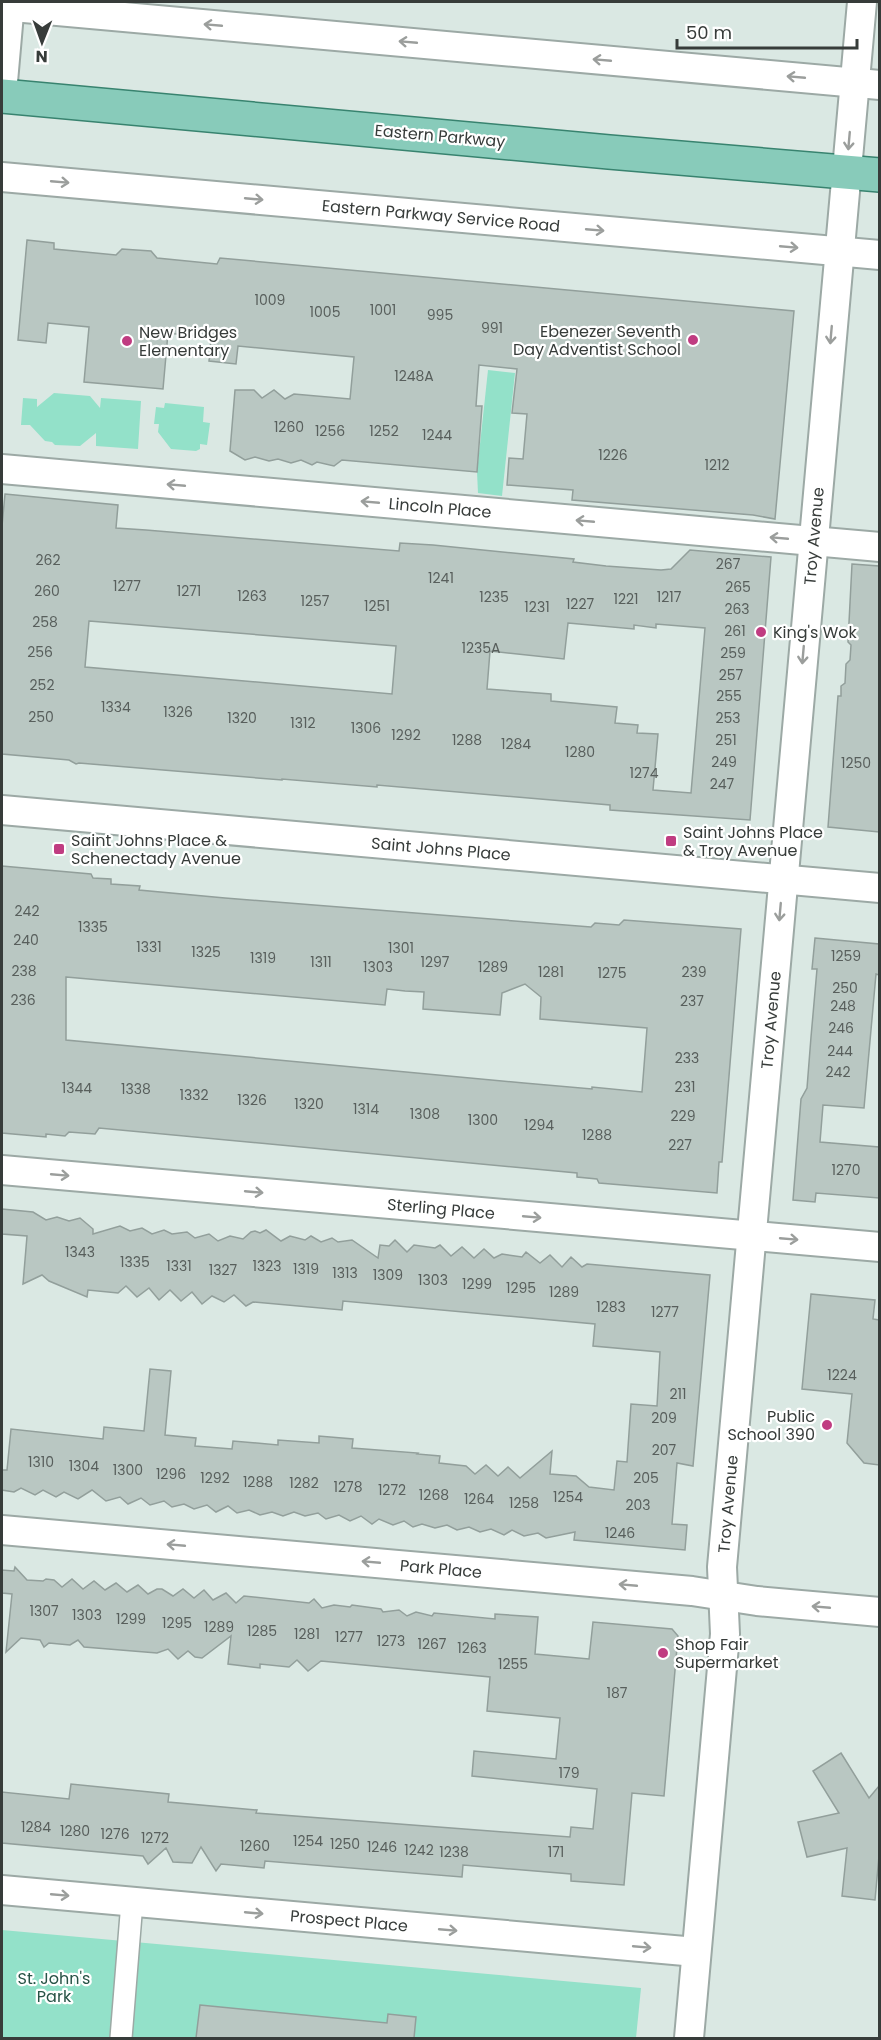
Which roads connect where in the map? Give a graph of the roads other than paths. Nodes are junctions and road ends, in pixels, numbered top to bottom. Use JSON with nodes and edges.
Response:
{"nodes":[{"id":1,"x":862,"y":2,"type":"edge"},
{"id":2,"x":7,"y":5,"type":"edge"},
{"id":3,"x":867,"y":84,"type":"edge"},
{"id":4,"x":2,"y":94,"type":"edge"},
{"id":5,"x":846,"y":171,"type":"junction"},
{"id":6,"x":879,"y":175,"type":"edge"},
{"id":7,"x":2,"y":177,"type":"edge"},
{"id":8,"x":839,"y":252,"type":"junction"},
{"id":9,"x":879,"y":255,"type":"edge"},
{"id":10,"x":2,"y":469,"type":"edge"},
{"id":11,"x":813,"y":541,"type":"junction"},
{"id":12,"x":879,"y":547,"type":"edge"},
{"id":13,"x":2,"y":810,"type":"edge"},
{"id":14,"x":783,"y":880,"type":"junction"},
{"id":15,"x":879,"y":888,"type":"edge"},
{"id":16,"x":2,"y":1170,"type":"edge"},
{"id":17,"x":752,"y":1236,"type":"junction"},
{"id":18,"x":879,"y":1247,"type":"edge"},
{"id":19,"x":2,"y":1530,"type":"edge"},
{"id":20,"x":723,"y":1596,"type":"junction"},
{"id":21,"x":879,"y":1612,"type":"edge"},
{"id":22,"x":2,"y":1890,"type":"edge"},
{"id":23,"x":132,"y":1902,"type":"junction"},
{"id":24,"x":696,"y":1952,"type":"junction"},
{"id":25,"x":121,"y":2038,"type":"edge"},
{"id":26,"x":689,"y":2038,"type":"edge"}],
"edges":[{"from":1,"to":3,"type":"street","name":"Troy Avenue"},
{"from":3,"to":2,"type":"street","one_way":true},
{"from":2,"to":4,"type":"street"},
{"from":3,"to":5,"type":"street","name":"Troy Avenue","one_way":true},
{"from":4,"to":5,"type":"main road","name":"Eastern Parkway"},
{"from":5,"to":6,"type":"main road","name":"Eastern Parkway"},
{"from":5,"to":8,"type":"street","name":"Troy Avenue"},
{"from":7,"to":8,"type":"street","name":"Eastern Parkway Service Road","one_way":true},
{"from":8,"to":9,"type":"street","name":"Eastern Parkway Service Road"},
{"from":8,"to":11,"type":"street","name":"Troy Avenue","one_way":true},
{"from":11,"to":10,"type":"street","name":"Lincoln Place","one_way":true},
{"from":11,"to":12,"type":"street","name":"Lincoln Place"},
{"from":11,"to":14,"type":"street","name":"Troy Avenue","one_way":true},
{"from":13,"to":14,"type":"street","name":"Saint Johns Place"},
{"from":14,"to":15,"type":"street","name":"Saint Johns Place"},
{"from":14,"to":17,"type":"street","name":"Troy Avenue","one_way":true},
{"from":16,"to":17,"type":"street","name":"Sterling Place","one_way":true},
{"from":17,"to":18,"type":"street","name":"Sterling Place","one_way":true},
{"from":17,"to":20,"type":"street","name":"Troy Avenue"},
{"from":20,"to":19,"type":"street","name":"Park Place","one_way":true},
{"from":21,"to":20,"type":"street","name":"Park Place","one_way":true},
{"from":20,"to":24,"type":"street","name":"Troy Avenue"},
{"from":22,"to":23,"type":"street","name":"Prospect Place","one_way":true},
{"from":23,"to":24,"type":"street","name":"Prospect Place","one_way":true},
{"from":23,"to":25,"type":"street"},
{"from":24,"to":26,"type":"street","name":"Troy Avenue"}]}
